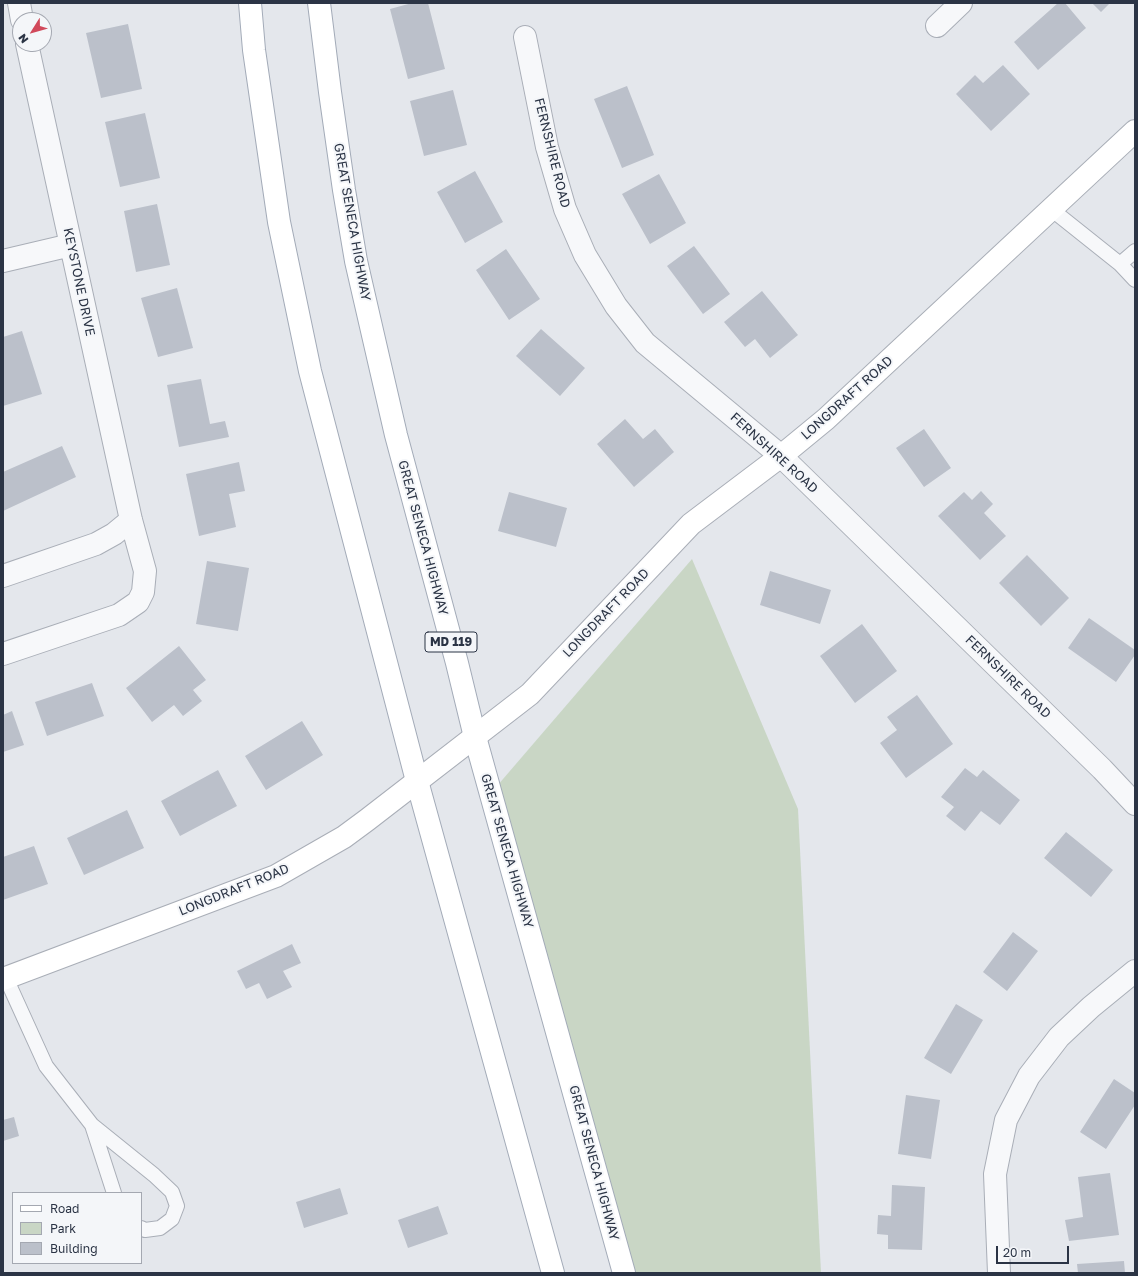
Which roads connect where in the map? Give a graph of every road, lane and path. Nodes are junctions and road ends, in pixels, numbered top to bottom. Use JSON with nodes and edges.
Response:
{"nodes":[{"id":1,"x":250,"y":3,"type":"edge"},
{"id":2,"x":319,"y":3,"type":"edge"},
{"id":3,"x":962,"y":3,"type":"edge"},
{"id":4,"x":937,"y":26,"type":"dead end"},
{"id":5,"x":525,"y":37,"type":"dead end"},
{"id":6,"x":29,"y":52,"type":"edge"},
{"id":7,"x":1135,"y":131,"type":"edge"},
{"id":8,"x":1051,"y":209,"type":"junction"},
{"id":9,"x":71,"y":245,"type":"junction"},
{"id":10,"x":1135,"y":251,"type":"edge"},
{"id":11,"x":3,"y":261,"type":"edge"},
{"id":12,"x":1120,"y":264,"type":"junction"},
{"id":13,"x":1135,"y":280,"type":"edge"},
{"id":14,"x":780,"y":456,"type":"junction"},
{"id":15,"x":131,"y":520,"type":"junction"},
{"id":16,"x":3,"y":576,"type":"edge"},
{"id":17,"x":3,"y":654,"type":"edge"},
{"id":18,"x":475,"y":736,"type":"junction"},
{"id":19,"x":417,"y":781,"type":"junction"},
{"id":20,"x":1135,"y":804,"type":"edge"},
{"id":21,"x":1135,"y":971,"type":"edge"},
{"id":22,"x":5,"y":979,"type":"edge"},
{"id":23,"x":92,"y":1125,"type":"junction"},
{"id":24,"x":114,"y":1192,"type":"edge"},
{"id":25,"x":142,"y":1228,"type":"edge"},
{"id":26,"x":553,"y":1273,"type":"edge"},
{"id":27,"x":624,"y":1273,"type":"edge"},
{"id":28,"x":999,"y":1273,"type":"edge"}],
"edges":[{"from":1,"to":19,"type":"main road"},
{"from":2,"to":18,"type":"main road","name":"GREAT SENECA HIGHWAY","number":"MD 119"},
{"from":3,"to":4,"type":"street"},
{"from":5,"to":14,"type":"street","name":"FERNSHIRE ROAD"},
{"from":6,"to":9,"type":"street","name":"KEYSTONE DRIVE"},
{"from":7,"to":8,"type":"main road","name":"LONGDRAFT ROAD"},
{"from":8,"to":12,"type":"lane"},
{"from":8,"to":14,"type":"main road","name":"LONGDRAFT ROAD"},
{"from":9,"to":11,"type":"street"},
{"from":9,"to":15,"type":"street","name":"KEYSTONE DRIVE"},
{"from":10,"to":12,"type":"lane"},
{"from":12,"to":13,"type":"lane"},
{"from":14,"to":18,"type":"main road","name":"LONGDRAFT ROAD"},
{"from":14,"to":20,"type":"street","name":"FERNSHIRE ROAD"},
{"from":15,"to":16,"type":"street"},
{"from":15,"to":17,"type":"street","name":"KEYSTONE DRIVE"},
{"from":18,"to":19,"type":"main road","name":"LONGDRAFT ROAD"},
{"from":18,"to":27,"type":"main road","name":"GREAT SENECA HIGHWAY","number":"MD 119"},
{"from":19,"to":22,"type":"main road","name":"LONGDRAFT ROAD"},
{"from":19,"to":26,"type":"main road"},
{"from":21,"to":28,"type":"street"},
{"from":22,"to":23,"type":"lane"},
{"from":23,"to":24,"type":"lane"},
{"from":23,"to":25,"type":"lane"}]}
